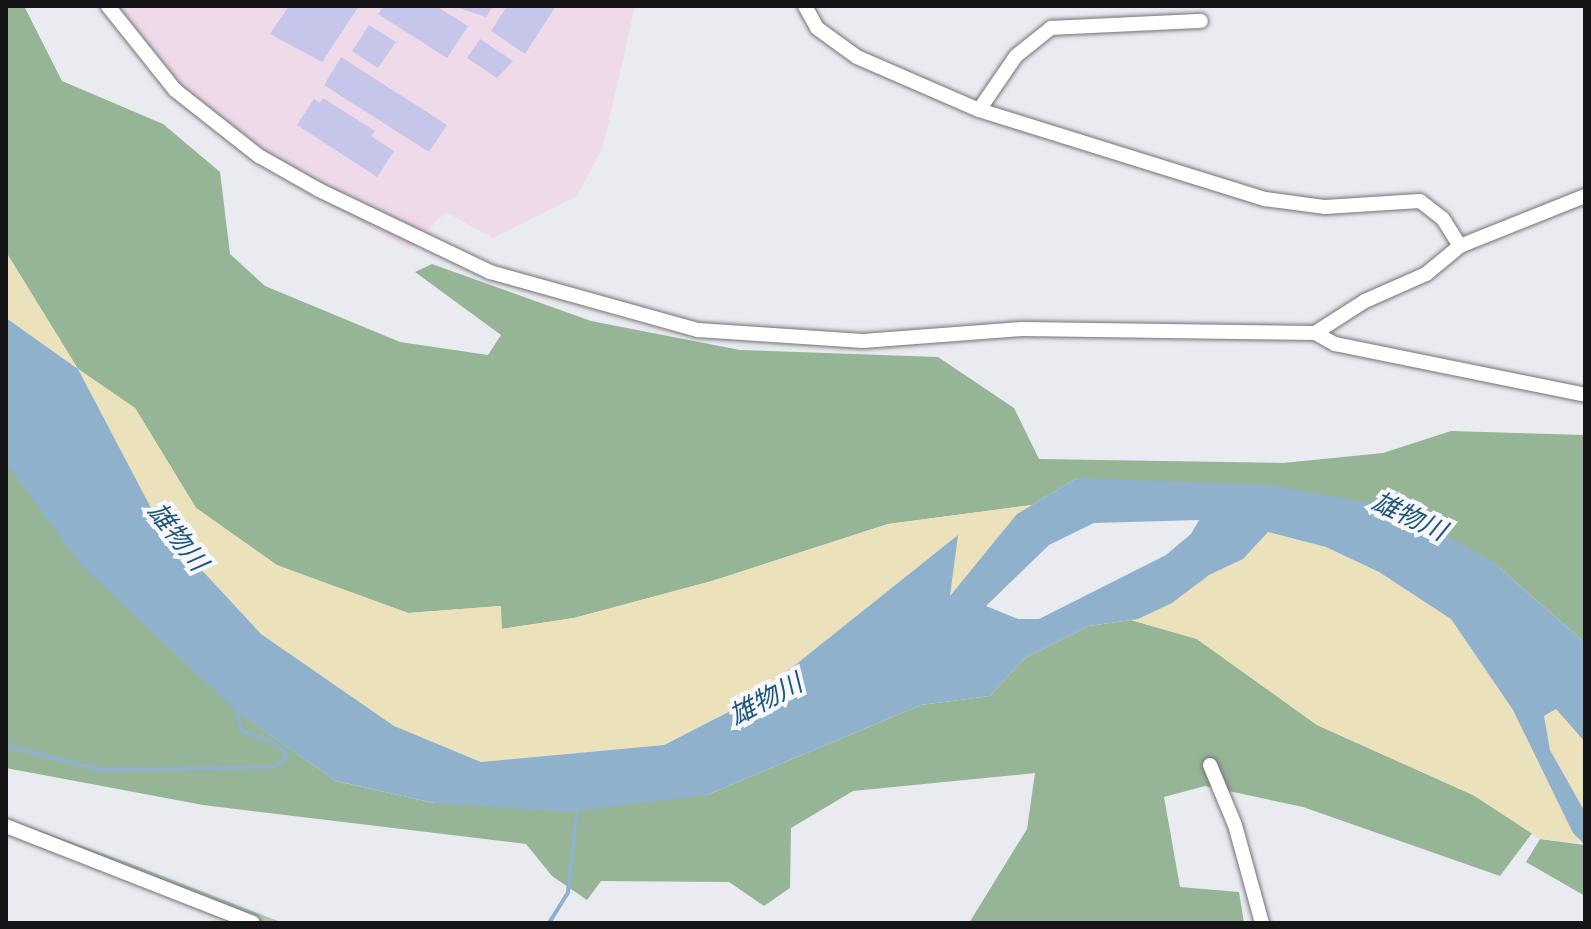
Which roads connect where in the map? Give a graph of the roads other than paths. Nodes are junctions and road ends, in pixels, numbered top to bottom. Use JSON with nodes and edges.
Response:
{"nodes":[{"id":1,"x":108,"y":6,"type":"edge"},
{"id":2,"x":805,"y":6,"type":"edge"},
{"id":3,"x":1201,"y":21,"type":"dead end"},
{"id":4,"x":979,"y":110,"type":"junction"},
{"id":5,"x":1585,"y":196,"type":"edge"},
{"id":6,"x":1460,"y":246,"type":"junction"},
{"id":7,"x":1315,"y":333,"type":"junction"},
{"id":8,"x":1585,"y":395,"type":"edge"},
{"id":9,"x":1210,"y":765,"type":"dead end"},
{"id":10,"x":6,"y":826,"type":"edge"},
{"id":11,"x":253,"y":923,"type":"edge"},
{"id":12,"x":1262,"y":923,"type":"edge"}],
"edges":[{"from":1,"to":7,"type":"street"},
{"from":2,"to":4,"type":"street"},
{"from":3,"to":4,"type":"street"},
{"from":4,"to":6,"type":"street"},
{"from":5,"to":6,"type":"street"},
{"from":6,"to":7,"type":"street"},
{"from":7,"to":8,"type":"street"},
{"from":9,"to":12,"type":"street"},
{"from":10,"to":11,"type":"street"}]}
